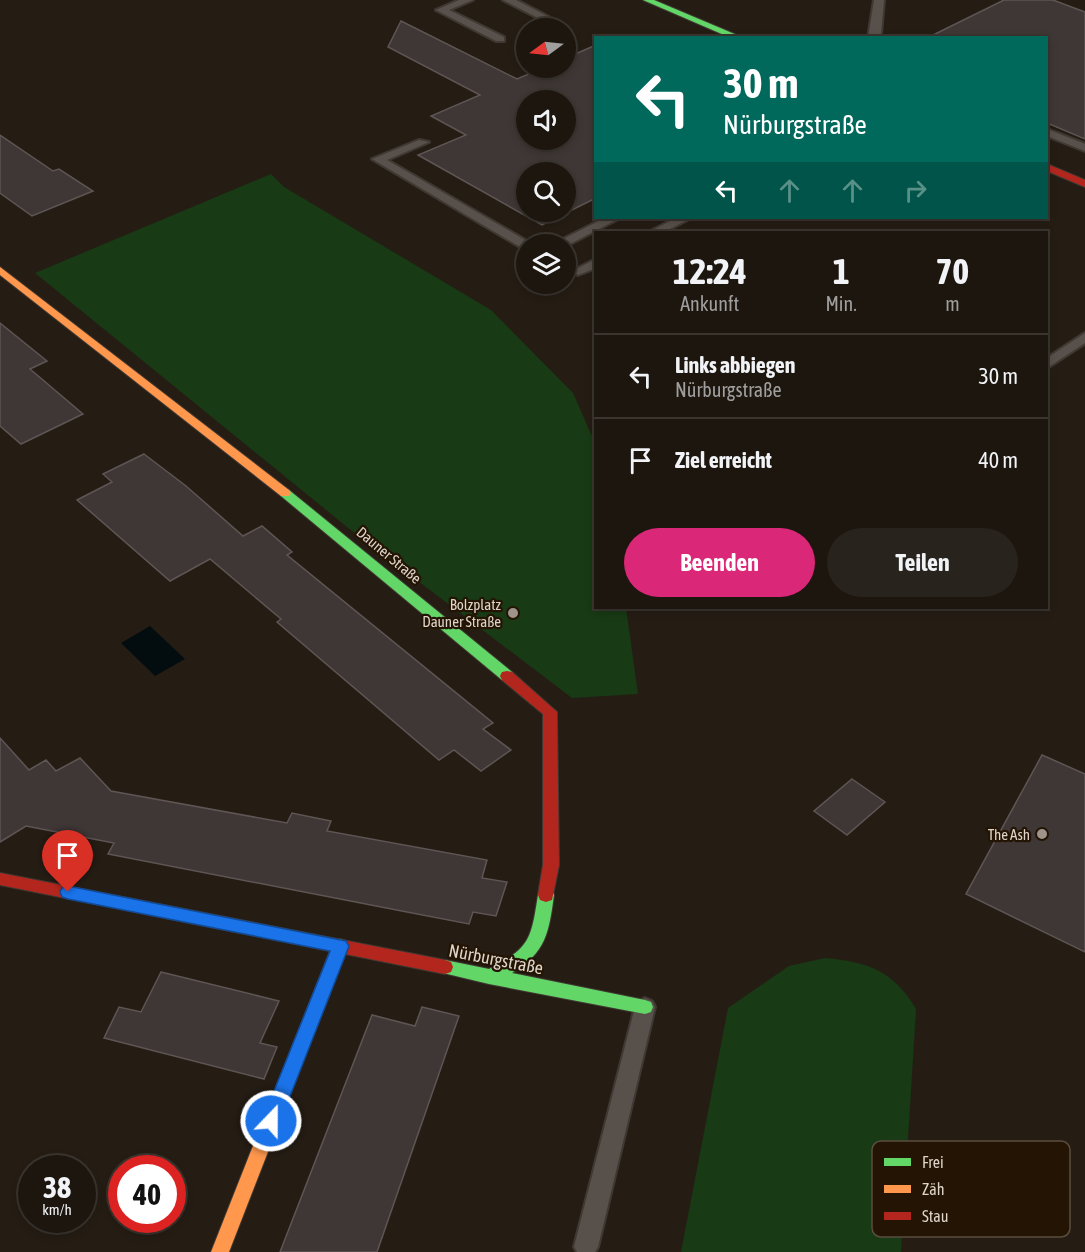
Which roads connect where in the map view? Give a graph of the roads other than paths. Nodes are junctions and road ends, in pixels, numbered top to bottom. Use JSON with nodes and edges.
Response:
{"nodes":[{"id":1,"x":468,"y":0,"type":"edge"},
{"id":2,"x":508,"y":0,"type":"edge"},
{"id":3,"x":647,"y":0,"type":"edge"},
{"id":4,"x":879,"y":0,"type":"edge"},
{"id":5,"x":544,"y":17,"type":"dead end"},
{"id":6,"x":729,"y":19,"type":"dead end"},
{"id":7,"x":735,"y":36,"type":"edge"},
{"id":8,"x":751,"y":36,"type":"edge"},
{"id":9,"x":873,"y":36,"type":"edge"},
{"id":10,"x":500,"y":39,"type":"dead end"},
{"id":11,"x":1048,"y":132,"type":"edge"},
{"id":12,"x":423,"y":142,"type":"dead end"},
{"id":13,"x":1085,"y":148,"type":"edge"},
{"id":14,"x":1048,"y":167,"type":"edge"},
{"id":15,"x":1085,"y":184,"type":"edge"},
{"id":16,"x":612,"y":219,"type":"edge"},
{"id":17,"x":683,"y":219,"type":"edge"},
{"id":18,"x":657,"y":231,"type":"edge"},
{"id":19,"x":576,"y":236,"type":"edge"},
{"id":20,"x":516,"y":239,"type":"edge"},
{"id":21,"x":594,"y":264,"type":"edge"},
{"id":22,"x":0,"y":270,"type":"edge"},
{"id":23,"x":579,"y":271,"type":"dead end"},
{"id":24,"x":1085,"y":337,"type":"edge"},
{"id":25,"x":1048,"y":363,"type":"edge"},
{"id":26,"x":0,"y":879,"type":"edge"},
{"id":27,"x":340,"y":946,"type":"junction"},
{"id":28,"x":489,"y":977,"type":"junction"},
{"id":29,"x":645,"y":1007,"type":"joint"},
{"id":30,"x":586,"y":1247,"type":"dead end"},
{"id":31,"x":220,"y":1252,"type":"edge"}],
"edges":[{"from":1,"to":10,"type":"lane"},
{"from":2,"to":5,"type":"lane"},
{"from":3,"to":7,"type":"street"},
{"from":4,"to":9,"type":"lane"},
{"from":6,"to":8,"type":"street"},
{"from":11,"to":13,"type":"lane"},
{"from":12,"to":20,"type":"lane"},
{"from":14,"to":15,"type":"street"},
{"from":16,"to":19,"type":"lane"},
{"from":17,"to":18,"type":"lane"},
{"from":21,"to":23,"type":"lane"},
{"from":22,"to":28,"type":"street","name":"Dauner Straße"},
{"from":24,"to":25,"type":"lane"},
{"from":26,"to":27,"type":"street","name":"Nürburgstraße"},
{"from":27,"to":28,"type":"street","name":"Nürburgstraße"},
{"from":27,"to":31,"type":"street"},
{"from":28,"to":29,"type":"street","name":"Nürburgstraße"},
{"from":29,"to":30,"type":"lane"}]}
